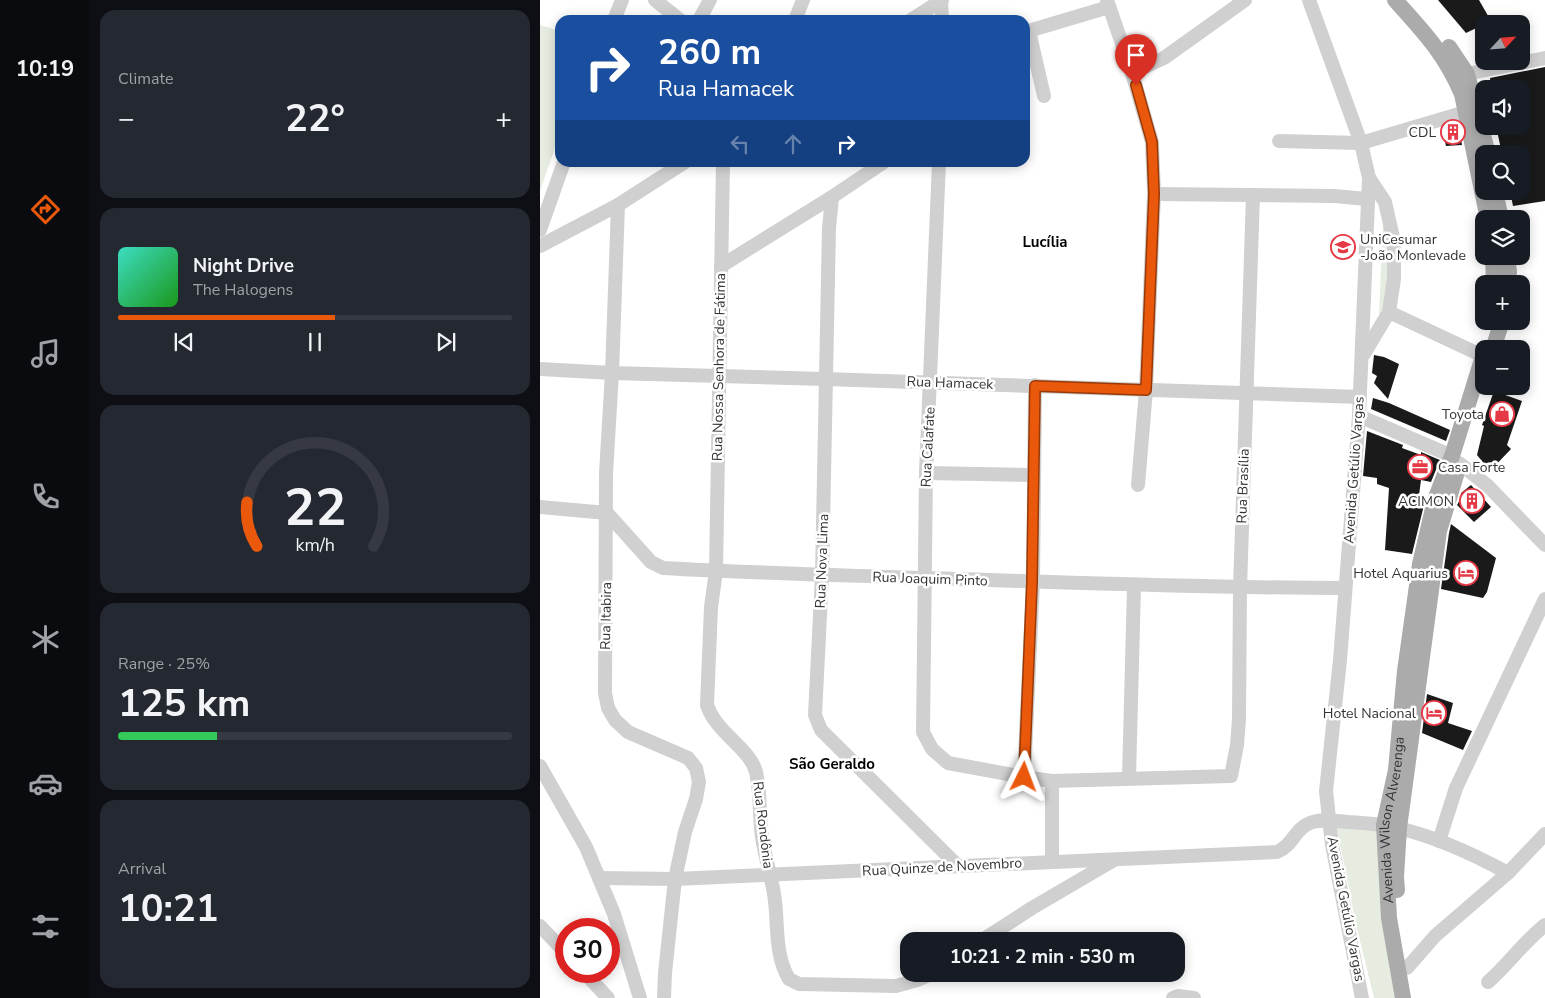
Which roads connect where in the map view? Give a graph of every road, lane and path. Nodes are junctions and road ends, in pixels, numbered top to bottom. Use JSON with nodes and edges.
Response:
{"nodes":[{"id":1,"x":622,"y":0,"type":"edge"},
{"id":2,"x":655,"y":0,"type":"edge"},
{"id":3,"x":710,"y":0,"type":"edge"},
{"id":4,"x":803,"y":0,"type":"edge"},
{"id":5,"x":942,"y":0,"type":"edge"},
{"id":6,"x":1245,"y":0,"type":"edge"},
{"id":7,"x":1309,"y":0,"type":"edge"},
{"id":8,"x":1394,"y":0,"type":"edge"},
{"id":9,"x":1410,"y":0,"type":"edge"},
{"id":10,"x":1108,"y":3,"type":"edge"},
{"id":11,"x":616,"y":15,"type":"edge"},
{"id":12,"x":674,"y":15,"type":"edge"},
{"id":13,"x":702,"y":15,"type":"edge"},
{"id":14,"x":797,"y":15,"type":"edge"},
{"id":15,"x":919,"y":15,"type":"edge"},
{"id":16,"x":942,"y":15,"type":"edge"},
{"id":17,"x":1030,"y":30,"type":"edge"},
{"id":18,"x":1030,"y":42,"type":"edge"},
{"id":19,"x":1545,"y":58,"type":"edge"},
{"id":20,"x":1132,"y":73,"type":"junction"},
{"id":21,"x":1467,"y":74,"type":"junction"},
{"id":22,"x":1044,"y":96,"type":"dead end"},
{"id":23,"x":1472,"y":110,"type":"junction"},
{"id":24,"x":1279,"y":141,"type":"dead end"},
{"id":25,"x":1361,"y":144,"type":"junction"},
{"id":26,"x":1485,"y":145,"type":"edge"},
{"id":27,"x":562,"y":167,"type":"edge"},
{"id":28,"x":676,"y":167,"type":"edge"},
{"id":29,"x":723,"y":167,"type":"edge"},
{"id":30,"x":877,"y":167,"type":"edge"},
{"id":31,"x":939,"y":167,"type":"edge"},
{"id":32,"x":1369,"y":178,"type":"junction"},
{"id":33,"x":1154,"y":194,"type":"junction"},
{"id":34,"x":1253,"y":195,"type":"junction"},
{"id":35,"x":832,"y":197,"type":"junction"},
{"id":36,"x":1367,"y":199,"type":"junction"},
{"id":37,"x":618,"y":206,"type":"junction"},
{"id":38,"x":1487,"y":210,"type":"edge"},
{"id":39,"x":540,"y":230,"type":"edge"},
{"id":40,"x":540,"y":246,"type":"edge"},
{"id":41,"x":721,"y":266,"type":"junction"},
{"id":42,"x":1389,"y":312,"type":"junction"},
{"id":43,"x":1475,"y":350,"type":"edge"},
{"id":44,"x":1362,"y":359,"type":"junction"},
{"id":45,"x":540,"y":369,"type":"edge"},
{"id":46,"x":612,"y":374,"type":"junction"},
{"id":47,"x":718,"y":375,"type":"junction"},
{"id":48,"x":825,"y":378,"type":"junction"},
{"id":49,"x":931,"y":382,"type":"junction"},
{"id":50,"x":1035,"y":386,"type":"junction"},
{"id":51,"x":1475,"y":388,"type":"edge"},
{"id":52,"x":1146,"y":390,"type":"junction"},
{"id":53,"x":1246,"y":392,"type":"junction"},
{"id":54,"x":1480,"y":395,"type":"edge"},
{"id":55,"x":1360,"y":397,"type":"junction"},
{"id":56,"x":1359,"y":416,"type":"junction"},
{"id":57,"x":1456,"y":459,"type":"junction"},
{"id":58,"x":926,"y":473,"type":"junction"},
{"id":59,"x":1033,"y":475,"type":"junction"},
{"id":60,"x":1138,"y":485,"type":"dead end"},
{"id":61,"x":540,"y":507,"type":"edge"},
{"id":62,"x":607,"y":513,"type":"junction"},
{"id":63,"x":1545,"y":545,"type":"edge"},
{"id":64,"x":716,"y":571,"type":"junction"},
{"id":65,"x":822,"y":575,"type":"junction"},
{"id":66,"x":925,"y":578,"type":"junction"},
{"id":67,"x":1032,"y":582,"type":"junction"},
{"id":68,"x":1134,"y":586,"type":"junction"},
{"id":69,"x":1240,"y":588,"type":"junction"},
{"id":70,"x":1345,"y":588,"type":"junction"},
{"id":71,"x":1545,"y":599,"type":"edge"},
{"id":72,"x":540,"y":766,"type":"edge"},
{"id":73,"x":1024,"y":777,"type":"junction"},
{"id":74,"x":1129,"y":778,"type":"junction"},
{"id":75,"x":1052,"y":781,"type":"junction"},
{"id":76,"x":1330,"y":821,"type":"junction"},
{"id":77,"x":1391,"y":826,"type":"junction"},
{"id":78,"x":1545,"y":834,"type":"edge"},
{"id":79,"x":1438,"y":841,"type":"junction"},
{"id":80,"x":1286,"y":849,"type":"joint"},
{"id":81,"x":1116,"y":858,"type":"junction"},
{"id":82,"x":1052,"y":862,"type":"junction"},
{"id":83,"x":958,"y":866,"type":"junction"},
{"id":84,"x":1508,"y":873,"type":"junction"},
{"id":85,"x":769,"y":875,"type":"junction"},
{"id":86,"x":599,"y":878,"type":"junction"},
{"id":87,"x":675,"y":879,"type":"junction"},
{"id":88,"x":1545,"y":925,"type":"edge"},
{"id":89,"x":540,"y":926,"type":"edge"},
{"id":90,"x":995,"y":932,"type":"edge"},
{"id":91,"x":555,"y":942,"type":"edge"},
{"id":92,"x":1407,"y":968,"type":"junction"},
{"id":93,"x":665,"y":973,"type":"junction"},
{"id":94,"x":910,"y":982,"type":"edge"},
{"id":95,"x":1488,"y":982,"type":"dead end"},
{"id":96,"x":594,"y":983,"type":"edge"},
{"id":97,"x":608,"y":998,"type":"edge"},
{"id":98,"x":640,"y":998,"type":"edge"},
{"id":99,"x":664,"y":998,"type":"edge"},
{"id":100,"x":672,"y":998,"type":"edge"},
{"id":101,"x":1173,"y":998,"type":"edge"},
{"id":102,"x":1194,"y":998,"type":"edge"},
{"id":103,"x":1362,"y":998,"type":"edge"},
{"id":104,"x":1402,"y":998,"type":"edge"},
{"id":105,"x":1413,"y":998,"type":"edge"}],
"edges":[{"from":1,"to":11,"type":"street"},
{"from":2,"to":12,"type":"street"},
{"from":3,"to":13,"type":"street"},
{"from":4,"to":14,"type":"street"},
{"from":5,"to":15,"type":"street"},
{"from":5,"to":16,"type":"street"},
{"from":6,"to":20,"type":"street"},
{"from":7,"to":25,"type":"street","name":"Avenida Getúlio Vargas"},
{"from":8,"to":23,"type":"main road"},
{"from":9,"to":21,"type":"main road"},
{"from":10,"to":17,"type":"street"},
{"from":10,"to":20,"type":"street"},
{"from":18,"to":22,"type":"street"},
{"from":19,"to":21,"type":"street"},
{"from":20,"to":33,"type":"street"},
{"from":21,"to":23,"type":"main road"},
{"from":23,"to":25,"type":"street"},
{"from":23,"to":26,"type":"main road"},
{"from":23,"to":38,"type":"main road"},
{"from":24,"to":25,"type":"street"},
{"from":25,"to":32,"type":"street","name":"Avenida Getúlio Vargas"},
{"from":27,"to":39,"type":"street"},
{"from":28,"to":37,"type":"street"},
{"from":29,"to":41,"type":"street","name":"Rua Nossa Senhora de Fátima"},
{"from":30,"to":35,"type":"street"},
{"from":31,"to":49,"type":"street","name":"Rua Calafate"},
{"from":32,"to":36,"type":"street","name":"Avenida Getúlio Vargas"},
{"from":32,"to":42,"type":"street","name":"Avenida Getúlio Vargas"},
{"from":33,"to":34,"type":"street"},
{"from":33,"to":52,"type":"street"},
{"from":34,"to":36,"type":"street"},
{"from":34,"to":53,"type":"street","name":"Rua Brasília"},
{"from":35,"to":41,"type":"street"},
{"from":35,"to":48,"type":"street","name":"Rua Nova Lima"},
{"from":36,"to":44,"type":"street","name":"Avenida Getúlio Vargas"},
{"from":37,"to":40,"type":"street"},
{"from":37,"to":46,"type":"street","name":"Rua Itabira"},
{"from":41,"to":47,"type":"street","name":"Rua Nossa Senhora de Fátima"},
{"from":42,"to":43,"type":"street"},
{"from":42,"to":44,"type":"street","name":"Avenida Getúlio Vargas"},
{"from":44,"to":55,"type":"street","name":"Avenida Getúlio Vargas"},
{"from":45,"to":46,"type":"street","name":"Rua Hamacek"},
{"from":46,"to":47,"type":"street","name":"Rua Hamacek"},
{"from":46,"to":62,"type":"street","name":"Rua Itabira"},
{"from":47,"to":48,"type":"street","name":"Rua Hamacek"},
{"from":47,"to":64,"type":"street","name":"Rua Nossa Senhora de Fátima"},
{"from":48,"to":49,"type":"street","name":"Rua Hamacek"},
{"from":48,"to":65,"type":"street","name":"Rua Nova Lima"},
{"from":49,"to":50,"type":"street","name":"Rua Hamacek"},
{"from":49,"to":58,"type":"street","name":"Rua Calafate"},
{"from":50,"to":52,"type":"street","name":"Rua Hamacek"},
{"from":50,"to":59,"type":"street"},
{"from":51,"to":57,"type":"main road","name":"Avenida Wilson Alverenga"},
{"from":52,"to":53,"type":"street","name":"Rua Hamacek"},
{"from":52,"to":60,"type":"street"},
{"from":53,"to":55,"type":"street","name":"Rua Hamacek"},
{"from":53,"to":69,"type":"street","name":"Rua Brasília"},
{"from":54,"to":57,"type":"main road"},
{"from":55,"to":56,"type":"street","name":"Avenida Getúlio Vargas"},
{"from":56,"to":57,"type":"street"},
{"from":56,"to":70,"type":"street","name":"Avenida Getúlio Vargas"},
{"from":57,"to":63,"type":"street"},
{"from":57,"to":77,"type":"main road","name":"Avenida Wilson Alverenga"},
{"from":58,"to":59,"type":"street"},
{"from":58,"to":66,"type":"street","name":"Rua Calafate"},
{"from":59,"to":67,"type":"street"},
{"from":61,"to":62,"type":"street"},
{"from":62,"to":64,"type":"street","name":"Rua Joaquim Pinto"},
{"from":62,"to":87,"type":"street","name":"Rua Itabira"},
{"from":64,"to":65,"type":"street","name":"Rua Joaquim Pinto"},
{"from":64,"to":85,"type":"street","name":"Rua Rondônia"},
{"from":65,"to":66,"type":"street","name":"Rua Joaquim Pinto"},
{"from":65,"to":83,"type":"street","name":"Rua Nova Lima"},
{"from":66,"to":67,"type":"street","name":"Rua Joaquim Pinto"},
{"from":66,"to":73,"type":"street","name":"Rua Calafate"},
{"from":67,"to":68,"type":"street","name":"Rua Joaquim Pinto"},
{"from":67,"to":73,"type":"street"},
{"from":68,"to":69,"type":"street","name":"Rua Joaquim Pinto"},
{"from":68,"to":74,"type":"street"},
{"from":69,"to":70,"type":"street","name":"Rua Joaquim Pinto"},
{"from":69,"to":74,"type":"street","name":"Rua Brasília"},
{"from":70,"to":76,"type":"street","name":"Avenida Getúlio Vargas"},
{"from":71,"to":79,"type":"street"},
{"from":72,"to":86,"type":"street"},
{"from":73,"to":75,"type":"street"},
{"from":74,"to":75,"type":"street"},
{"from":75,"to":82,"type":"street"},
{"from":76,"to":77,"type":"street"},
{"from":76,"to":80,"type":"street","name":"Avenida Getúlio Vargas"},
{"from":76,"to":103,"type":"street","name":"Avenida Getúlio Vargas"},
{"from":77,"to":79,"type":"street"},
{"from":77,"to":92,"type":"main road","name":"Avenida Wilson Alverenga"},
{"from":77,"to":104,"type":"main road","name":"Avenida Wilson Alverenga"},
{"from":78,"to":84,"type":"street"},
{"from":79,"to":84,"type":"street"},
{"from":80,"to":81,"type":"street","name":"Rua Quinze de Novembro"},
{"from":81,"to":82,"type":"street","name":"Rua Quinze de Novembro"},
{"from":81,"to":90,"type":"street"},
{"from":82,"to":83,"type":"street","name":"Rua Quinze de Novembro"},
{"from":83,"to":85,"type":"street","name":"Rua Quinze de Novembro"},
{"from":84,"to":92,"type":"street"},
{"from":85,"to":87,"type":"street","name":"Rua Quinze de Novembro"},
{"from":85,"to":94,"type":"street","name":"Rua Rondônia"},
{"from":86,"to":87,"type":"street","name":"Rua Quinze de Novembro"},
{"from":86,"to":98,"type":"street"},
{"from":87,"to":93,"type":"street","name":"Rua Itabira"},
{"from":88,"to":95,"type":"street"},
{"from":89,"to":91,"type":"street"},
{"from":92,"to":105,"type":"main road","name":"Avenida Wilson Alverenga"},
{"from":93,"to":99,"type":"street","name":"Rua Itabira"},
{"from":93,"to":100,"type":"street","name":"Rua Itabira"},
{"from":96,"to":97,"type":"street"},
{"from":101,"to":102,"type":"street"}]}
